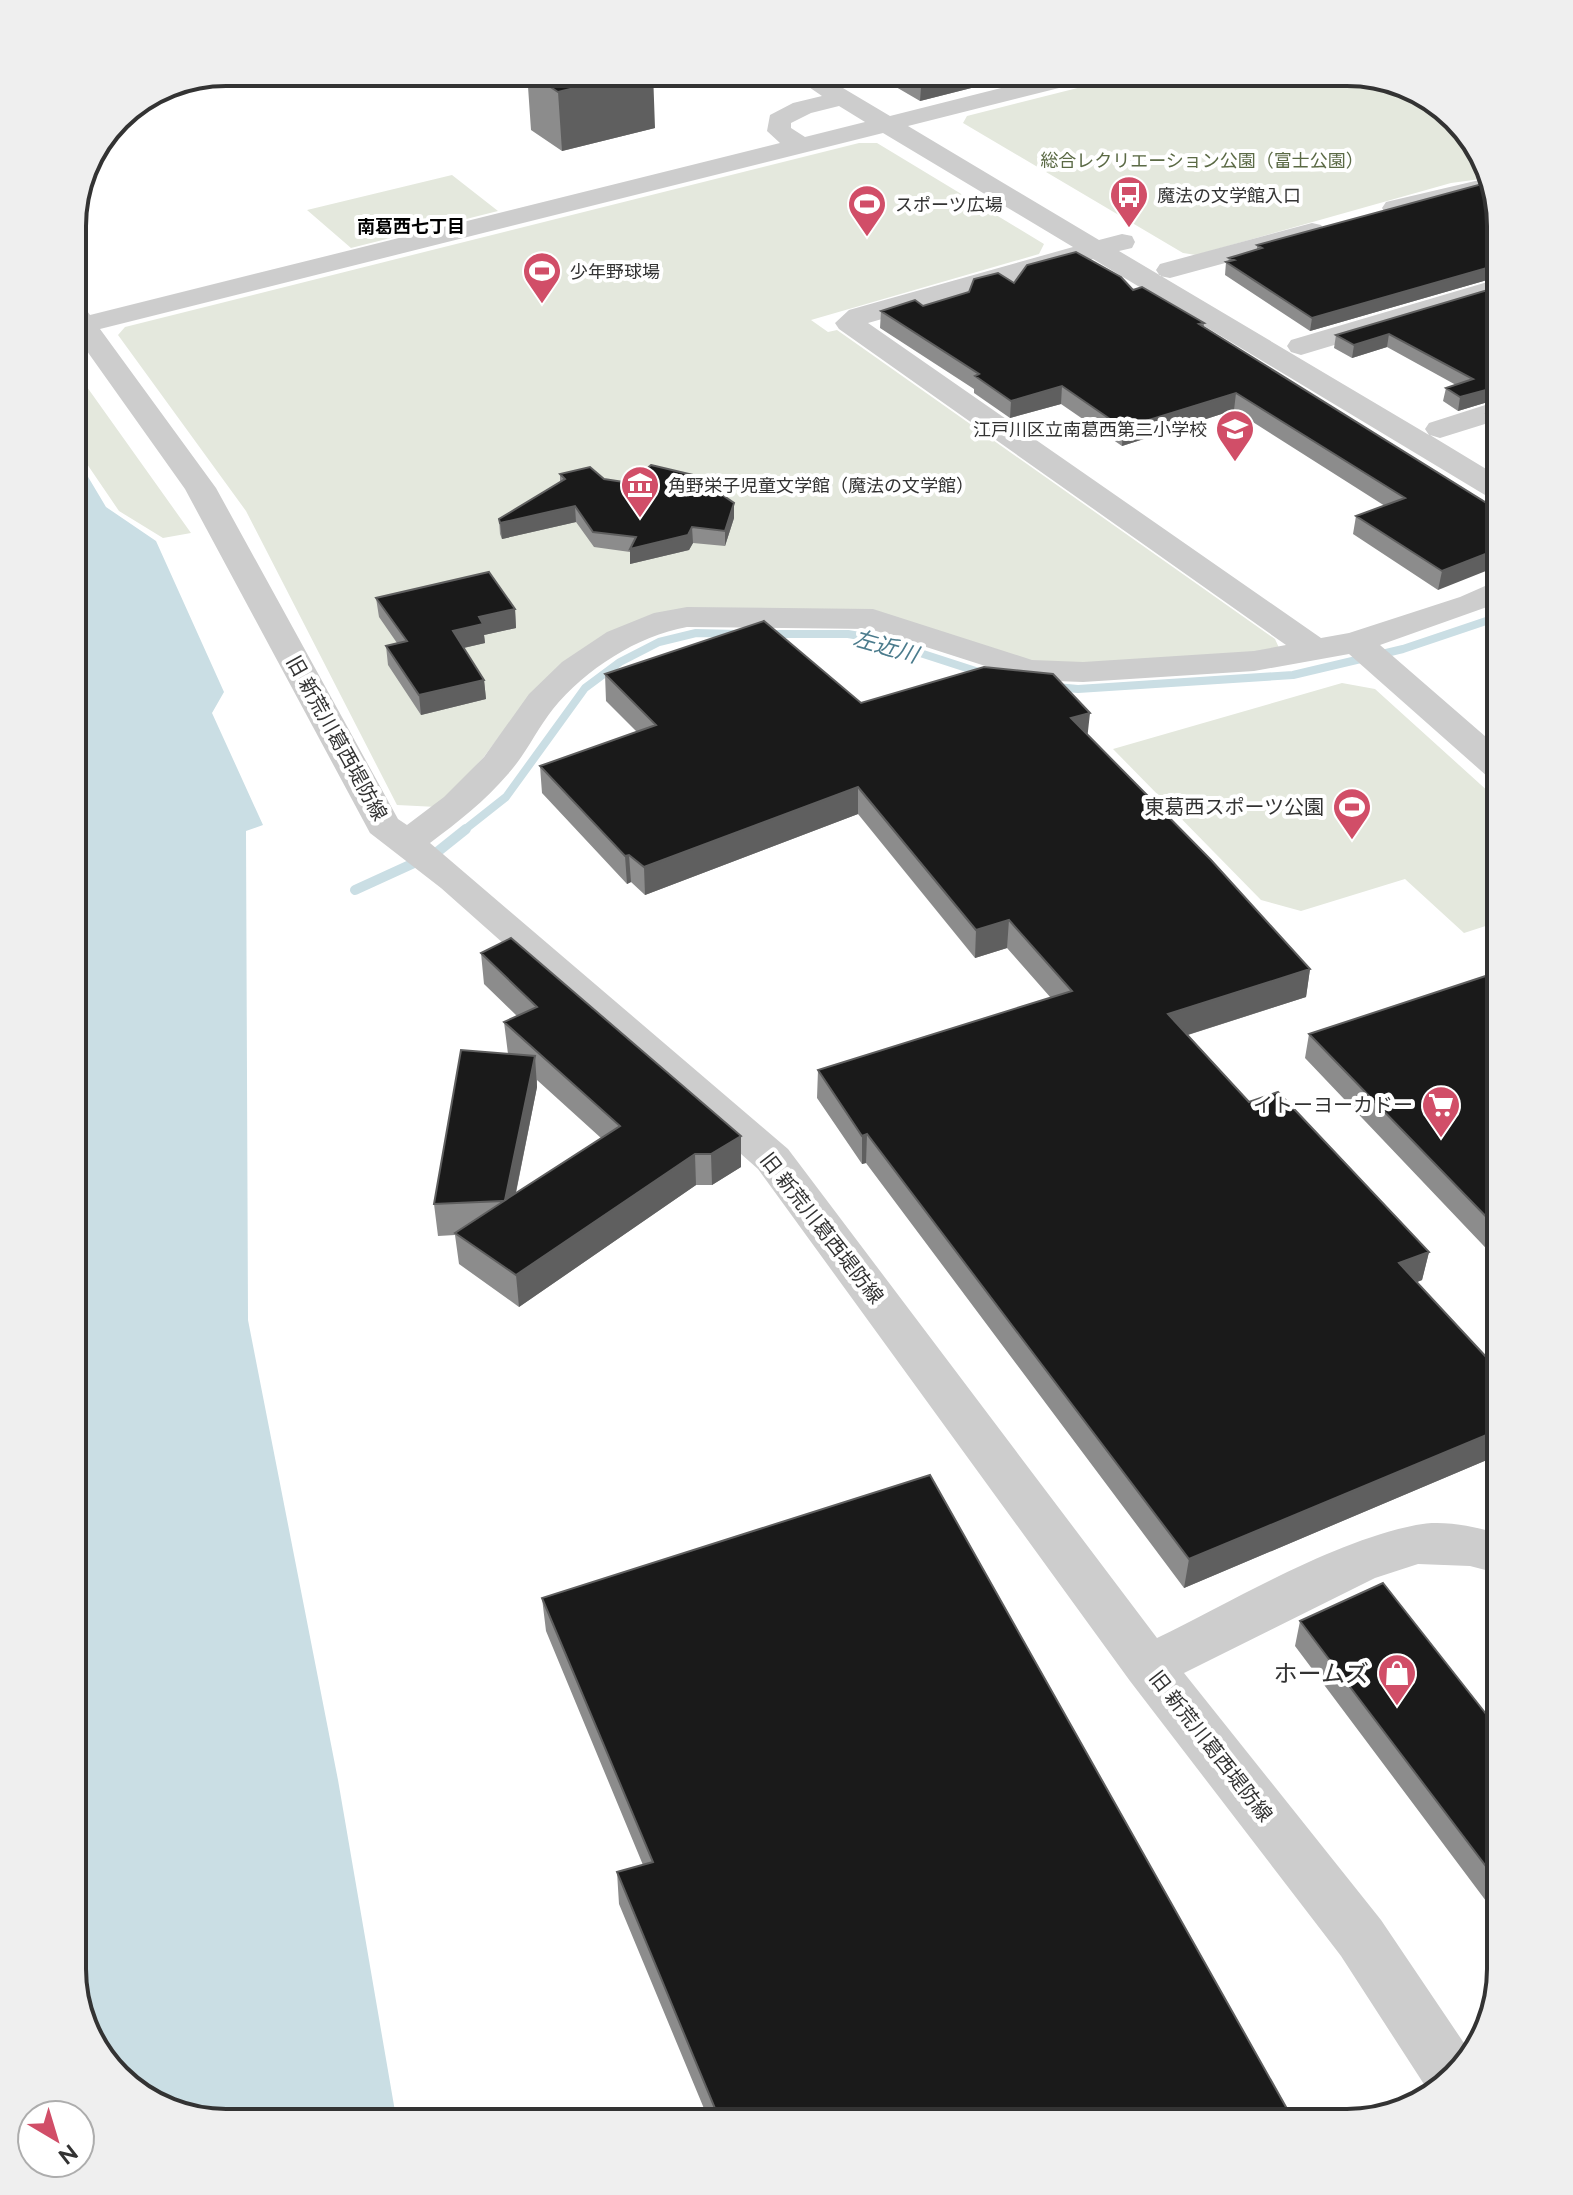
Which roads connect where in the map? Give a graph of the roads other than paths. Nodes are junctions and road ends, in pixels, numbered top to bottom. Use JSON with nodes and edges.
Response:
{"nodes":[{"id":1,"x":837,"y":86,"type":"edge"},
{"id":2,"x":841,"y":86,"type":"edge"},
{"id":3,"x":1015,"y":86,"type":"edge"},
{"id":4,"x":900,"y":122,"type":"junction"},
{"id":5,"x":802,"y":146,"type":"junction"},
{"id":6,"x":1481,"y":187,"type":"edge"},
{"id":7,"x":1375,"y":214,"type":"edge"},
{"id":8,"x":1331,"y":226,"type":"edge"},
{"id":9,"x":1109,"y":245,"type":"junction"},
{"id":10,"x":1170,"y":270,"type":"junction"},
{"id":11,"x":1487,"y":290,"type":"edge"},
{"id":12,"x":86,"y":316,"type":"edge"},
{"id":13,"x":86,"y":329,"type":"edge"},
{"id":14,"x":1301,"y":346,"type":"junction"},
{"id":15,"x":1487,"y":414,"type":"edge"},
{"id":16,"x":1440,"y":429,"type":"junction"},
{"id":17,"x":1487,"y":457,"type":"edge"},
{"id":18,"x":1487,"y":482,"type":"edge"},
{"id":19,"x":1487,"y":596,"type":"edge"},
{"id":20,"x":1356,"y":642,"type":"junction"},
{"id":21,"x":1316,"y":650,"type":"junction"},
{"id":22,"x":1487,"y":757,"type":"edge"},
{"id":23,"x":407,"y":843,"type":"junction"},
{"id":24,"x":1487,"y":1550,"type":"edge"},
{"id":25,"x":1148,"y":1666,"type":"junction"},
{"id":26,"x":1446,"y":2068,"type":"edge"}],
"edges":[{"from":1,"to":5,"type":"street"},
{"from":2,"to":4,"type":"street"},
{"from":3,"to":4,"type":"street"},
{"from":4,"to":5,"type":"street"},
{"from":4,"to":9,"type":"street"},
{"from":5,"to":12,"type":"street"},
{"from":6,"to":7,"type":"street"},
{"from":8,"to":10,"type":"street"},
{"from":9,"to":10,"type":"street"},
{"from":9,"to":18,"type":"street"},
{"from":9,"to":21,"type":"street"},
{"from":10,"to":14,"type":"street"},
{"from":11,"to":14,"type":"street"},
{"from":13,"to":23,"type":"street","name":"旧 新荒川葛西堤防線"},
{"from":14,"to":16,"type":"street"},
{"from":15,"to":16,"type":"street"},
{"from":16,"to":17,"type":"street"},
{"from":19,"to":20,"type":"street"},
{"from":20,"to":21,"type":"street"},
{"from":20,"to":22,"type":"street"},
{"from":21,"to":23,"type":"street"},
{"from":23,"to":25,"type":"street","name":"旧 新荒川葛西堤防線"},
{"from":24,"to":25,"type":"street"},
{"from":25,"to":26,"type":"street","name":"旧 新荒川葛西堤防線"}]}
